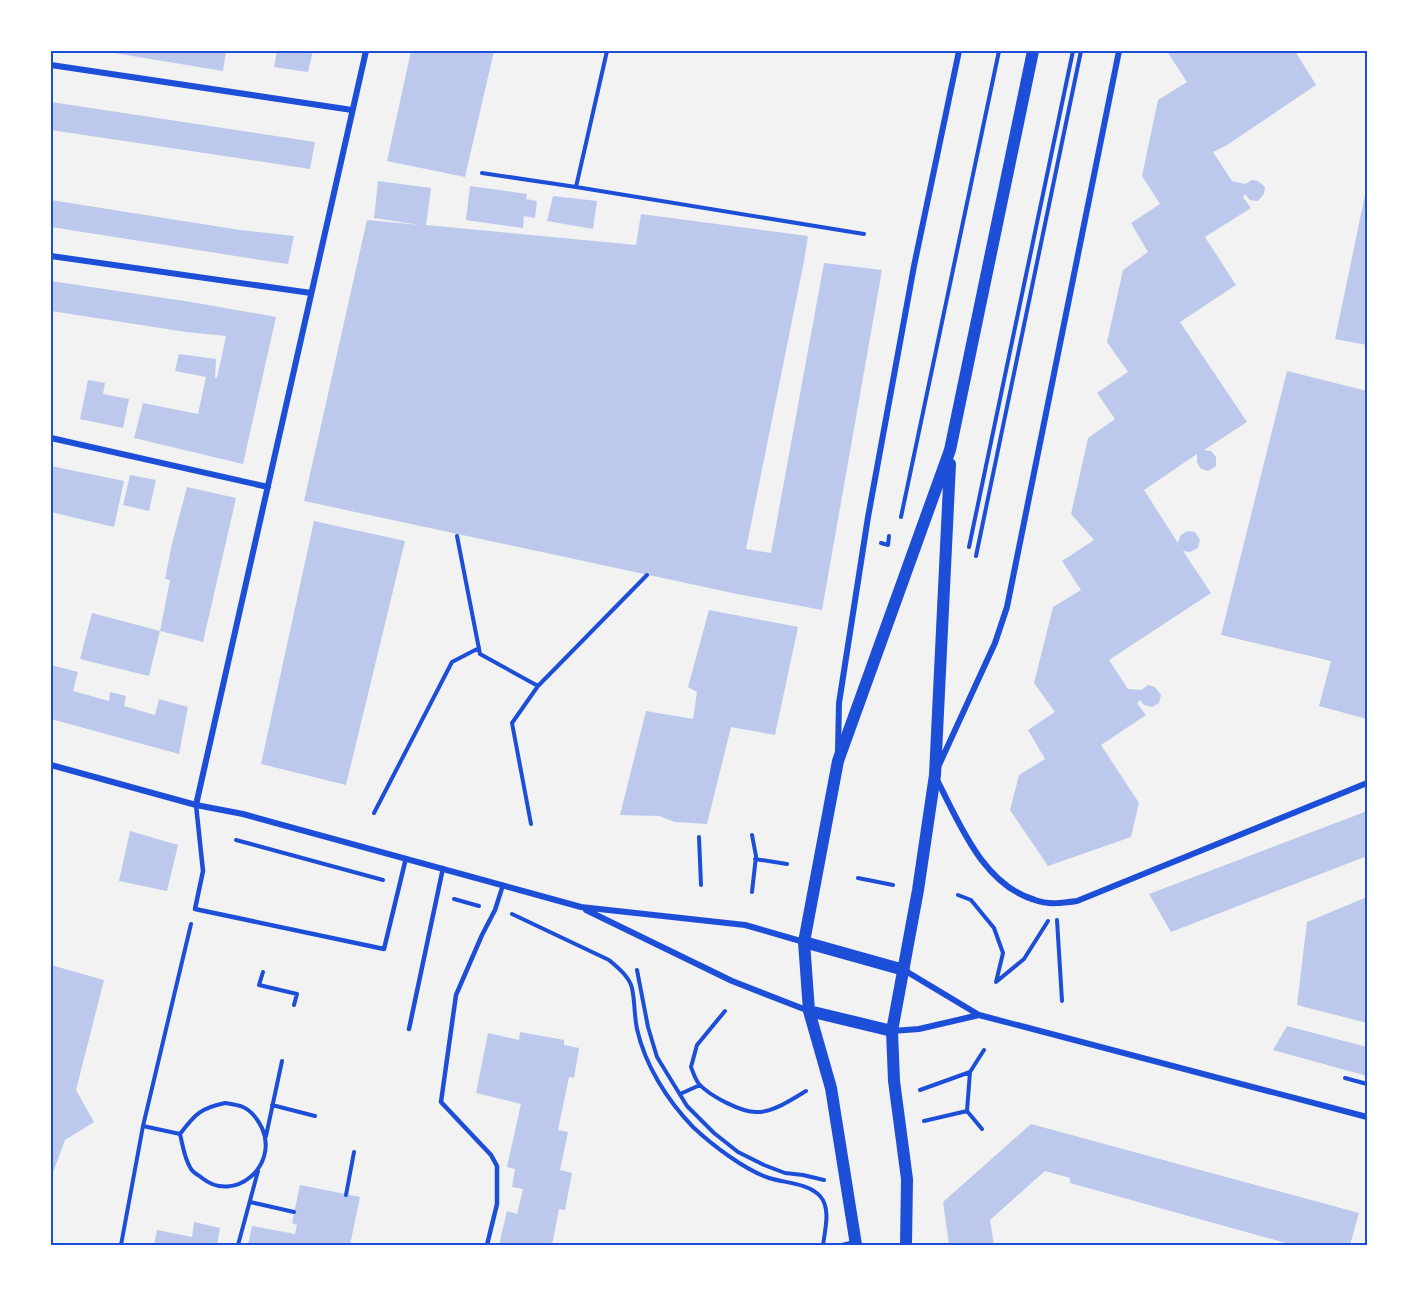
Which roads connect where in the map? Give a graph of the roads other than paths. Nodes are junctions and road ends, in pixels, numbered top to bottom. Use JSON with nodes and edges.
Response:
{"nodes":[{"id":1,"x":366,"y":51,"type":"edge"},
{"id":2,"x":959,"y":51,"type":"edge"},
{"id":3,"x":1033,"y":51,"type":"edge"},
{"id":4,"x":1119,"y":51,"type":"edge"},
{"id":5,"x":51,"y":65,"type":"edge"},
{"id":6,"x":352,"y":110,"type":"junction"},
{"id":7,"x":51,"y":256,"type":"edge"},
{"id":8,"x":311,"y":293,"type":"junction"},
{"id":9,"x":51,"y":438,"type":"edge"},
{"id":10,"x":950,"y":450,"type":"junction"},
{"id":11,"x":268,"y":487,"type":"junction"},
{"id":12,"x":838,"y":761,"type":"junction"},
{"id":13,"x":51,"y":765,"type":"edge"},
{"id":14,"x":935,"y":775,"type":"junction"},
{"id":15,"x":1367,"y":783,"type":"edge"},
{"id":16,"x":196,"y":805,"type":"junction"},
{"id":17,"x":406,"y":858,"type":"junction"},
{"id":18,"x":443,"y":868,"type":"junction"},
{"id":19,"x":503,"y":885,"type":"junction"},
{"id":20,"x":580,"y":907,"type":"junction"},
{"id":21,"x":804,"y":942,"type":"junction"},
{"id":22,"x":904,"y":969,"type":"junction"},
{"id":23,"x":809,"y":1011,"type":"junction"},
{"id":24,"x":979,"y":1014,"type":"junction"},
{"id":25,"x":410,"y":1029,"type":"dead end"},
{"id":26,"x":892,"y":1031,"type":"junction"},
{"id":27,"x":1367,"y":1118,"type":"edge"},
{"id":28,"x":851,"y":1244,"type":"edge"},
{"id":29,"x":487,"y":1245,"type":"edge"},
{"id":30,"x":906,"y":1245,"type":"edge"}],
"edges":[{"from":1,"to":6,"type":"street"},
{"from":2,"to":12,"type":"street"},
{"from":3,"to":10,"type":"main road"},
{"from":4,"to":14,"type":"street"},
{"from":5,"to":6,"type":"street"},
{"from":6,"to":8,"type":"street"},
{"from":7,"to":8,"type":"street"},
{"from":8,"to":11,"type":"street"},
{"from":9,"to":11,"type":"street"},
{"from":10,"to":12,"type":"main road"},
{"from":10,"to":14,"type":"main road"},
{"from":11,"to":16,"type":"street"},
{"from":12,"to":21,"type":"main road"},
{"from":13,"to":16,"type":"street"},
{"from":14,"to":15,"type":"street"},
{"from":14,"to":22,"type":"main road"},
{"from":16,"to":17,"type":"street"},
{"from":16,"to":17,"type":"lane"},
{"from":17,"to":18,"type":"street"},
{"from":18,"to":19,"type":"street"},
{"from":18,"to":25,"type":"lane"},
{"from":19,"to":20,"type":"street"},
{"from":19,"to":29,"type":"lane"},
{"from":20,"to":21,"type":"street"},
{"from":20,"to":23,"type":"street"},
{"from":21,"to":22,"type":"main road"},
{"from":21,"to":23,"type":"main road"},
{"from":22,"to":24,"type":"street"},
{"from":22,"to":26,"type":"main road"},
{"from":23,"to":26,"type":"main road"},
{"from":23,"to":28,"type":"main road"},
{"from":24,"to":26,"type":"street"},
{"from":24,"to":27,"type":"street"},
{"from":26,"to":30,"type":"main road"}]}
